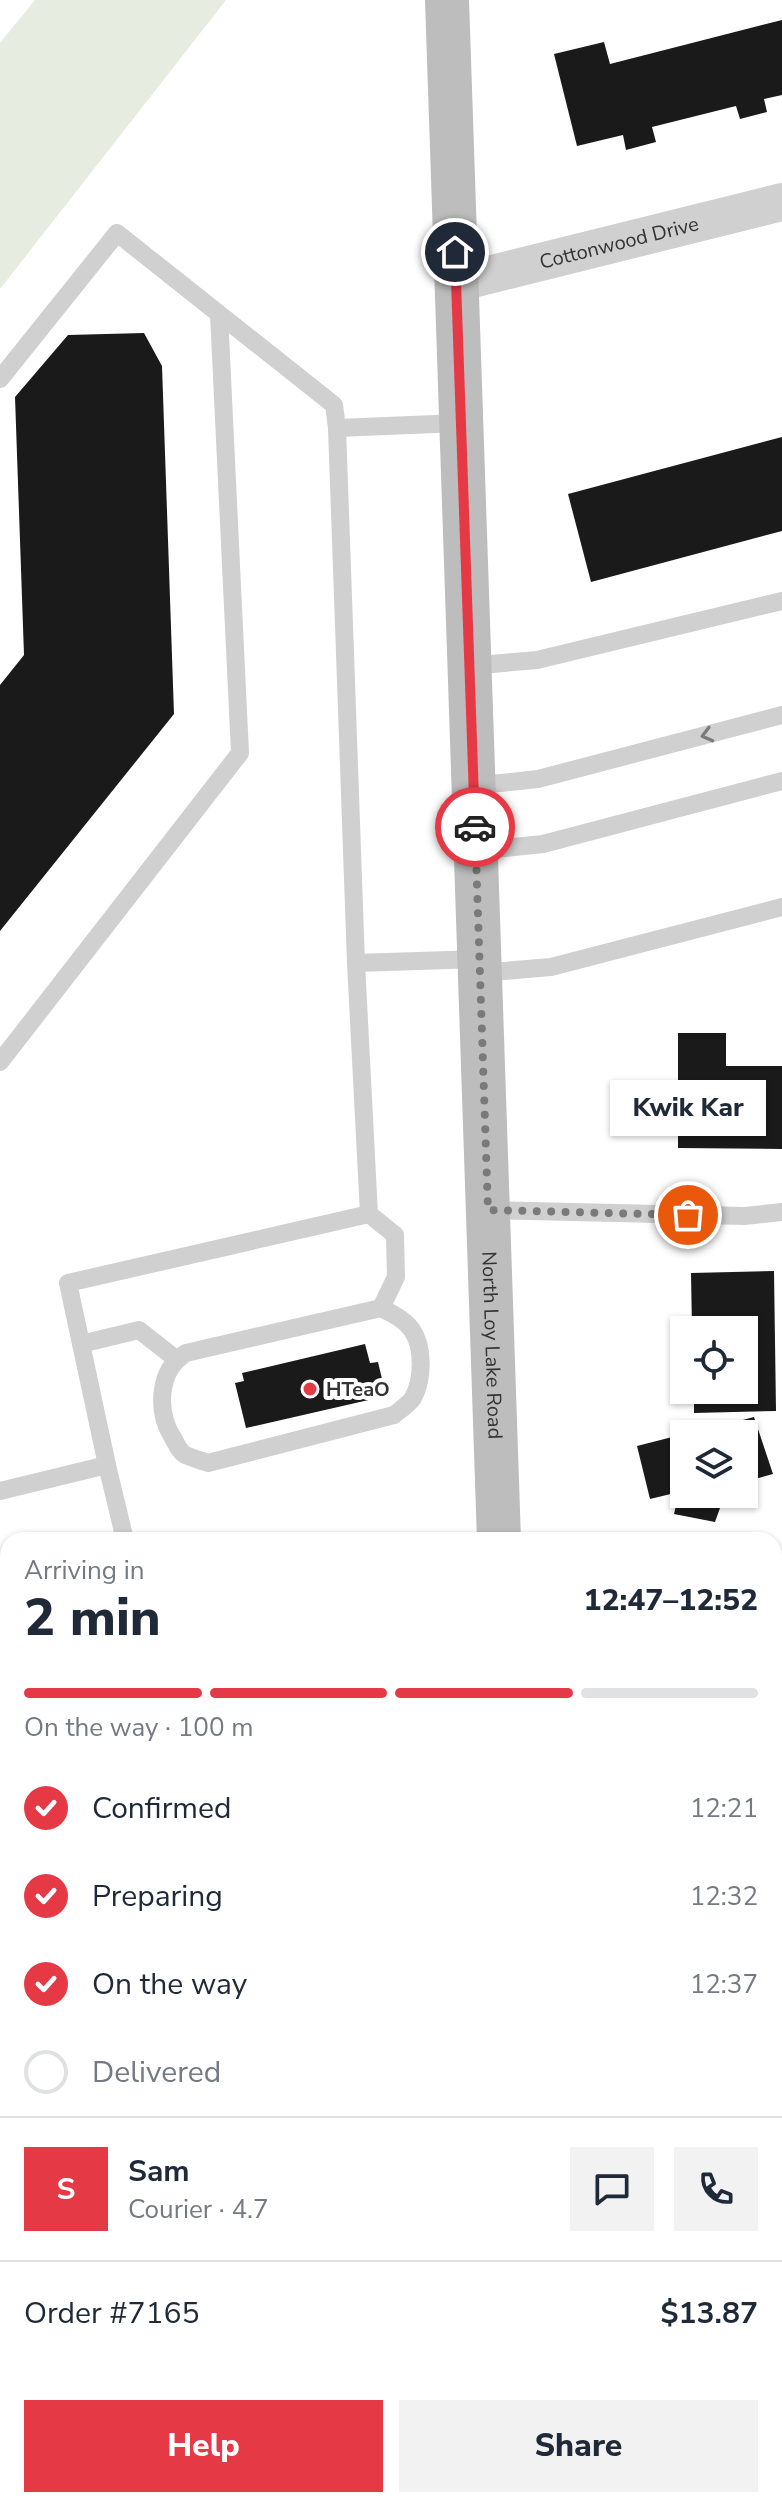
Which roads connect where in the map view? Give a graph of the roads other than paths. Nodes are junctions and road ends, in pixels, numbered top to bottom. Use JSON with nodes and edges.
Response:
{"nodes":[{"id":1,"x":447,"y":0,"type":"edge"},
{"id":2,"x":782,"y":202,"type":"edge"},
{"id":3,"x":456,"y":283,"type":"junction"},
{"id":4,"x":219,"y":314,"type":"junction"},
{"id":5,"x":0,"y":379,"type":"edge"},
{"id":6,"x":460,"y":423,"type":"junction"},
{"id":7,"x":337,"y":428,"type":"junction"},
{"id":8,"x":782,"y":601,"type":"edge"},
{"id":9,"x":469,"y":666,"type":"junction"},
{"id":10,"x":782,"y":715,"type":"edge"},
{"id":11,"x":782,"y":781,"type":"edge"},
{"id":12,"x":473,"y":786,"type":"junction"},
{"id":13,"x":475,"y":851,"type":"junction"},
{"id":14,"x":782,"y":907,"type":"edge"},
{"id":15,"x":356,"y":963,"type":"junction"},
{"id":16,"x":479,"y":966,"type":"junction"},
{"id":17,"x":0,"y":1062,"type":"edge"},
{"id":18,"x":488,"y":1210,"type":"junction"},
{"id":19,"x":782,"y":1212,"type":"edge"},
{"id":20,"x":369,"y":1214,"type":"junction"},
{"id":21,"x":381,"y":1308,"type":"junction"},
{"id":22,"x":81,"y":1344,"type":"junction"},
{"id":23,"x":176,"y":1359,"type":"junction"},
{"id":24,"x":107,"y":1465,"type":"junction"},
{"id":25,"x":0,"y":1491,"type":"edge"},
{"id":26,"x":123,"y":1532,"type":"edge"},
{"id":27,"x":499,"y":1532,"type":"edge"}],
"edges":[{"from":1,"to":3,"type":"street","name":"North Loy Lake Road"},
{"from":2,"to":3,"type":"street","name":"Cottonwood Drive"},
{"from":3,"to":6,"type":"street","name":"North Loy Lake Road"},
{"from":4,"to":5,"type":"lane"},
{"from":4,"to":7,"type":"lane"},
{"from":4,"to":17,"type":"lane"},
{"from":6,"to":7,"type":"lane"},
{"from":6,"to":9,"type":"street","name":"North Loy Lake Road"},
{"from":7,"to":15,"type":"lane"},
{"from":8,"to":9,"type":"lane"},
{"from":9,"to":12,"type":"street","name":"North Loy Lake Road"},
{"from":10,"to":12,"type":"lane","one_way":true},
{"from":11,"to":13,"type":"lane"},
{"from":12,"to":13,"type":"street","name":"North Loy Lake Road"},
{"from":13,"to":16,"type":"street","name":"North Loy Lake Road"},
{"from":14,"to":16,"type":"lane"},
{"from":15,"to":16,"type":"lane"},
{"from":15,"to":20,"type":"lane"},
{"from":16,"to":18,"type":"street","name":"North Loy Lake Road"},
{"from":18,"to":19,"type":"lane"},
{"from":18,"to":27,"type":"street","name":"North Loy Lake Road"},
{"from":20,"to":21,"type":"lane"},
{"from":20,"to":22,"type":"lane"},
{"from":21,"to":23,"type":"lane"},
{"from":21,"to":23,"type":"lane"},
{"from":22,"to":23,"type":"lane"},
{"from":22,"to":24,"type":"lane"},
{"from":24,"to":25,"type":"lane"},
{"from":24,"to":26,"type":"lane"}]}
